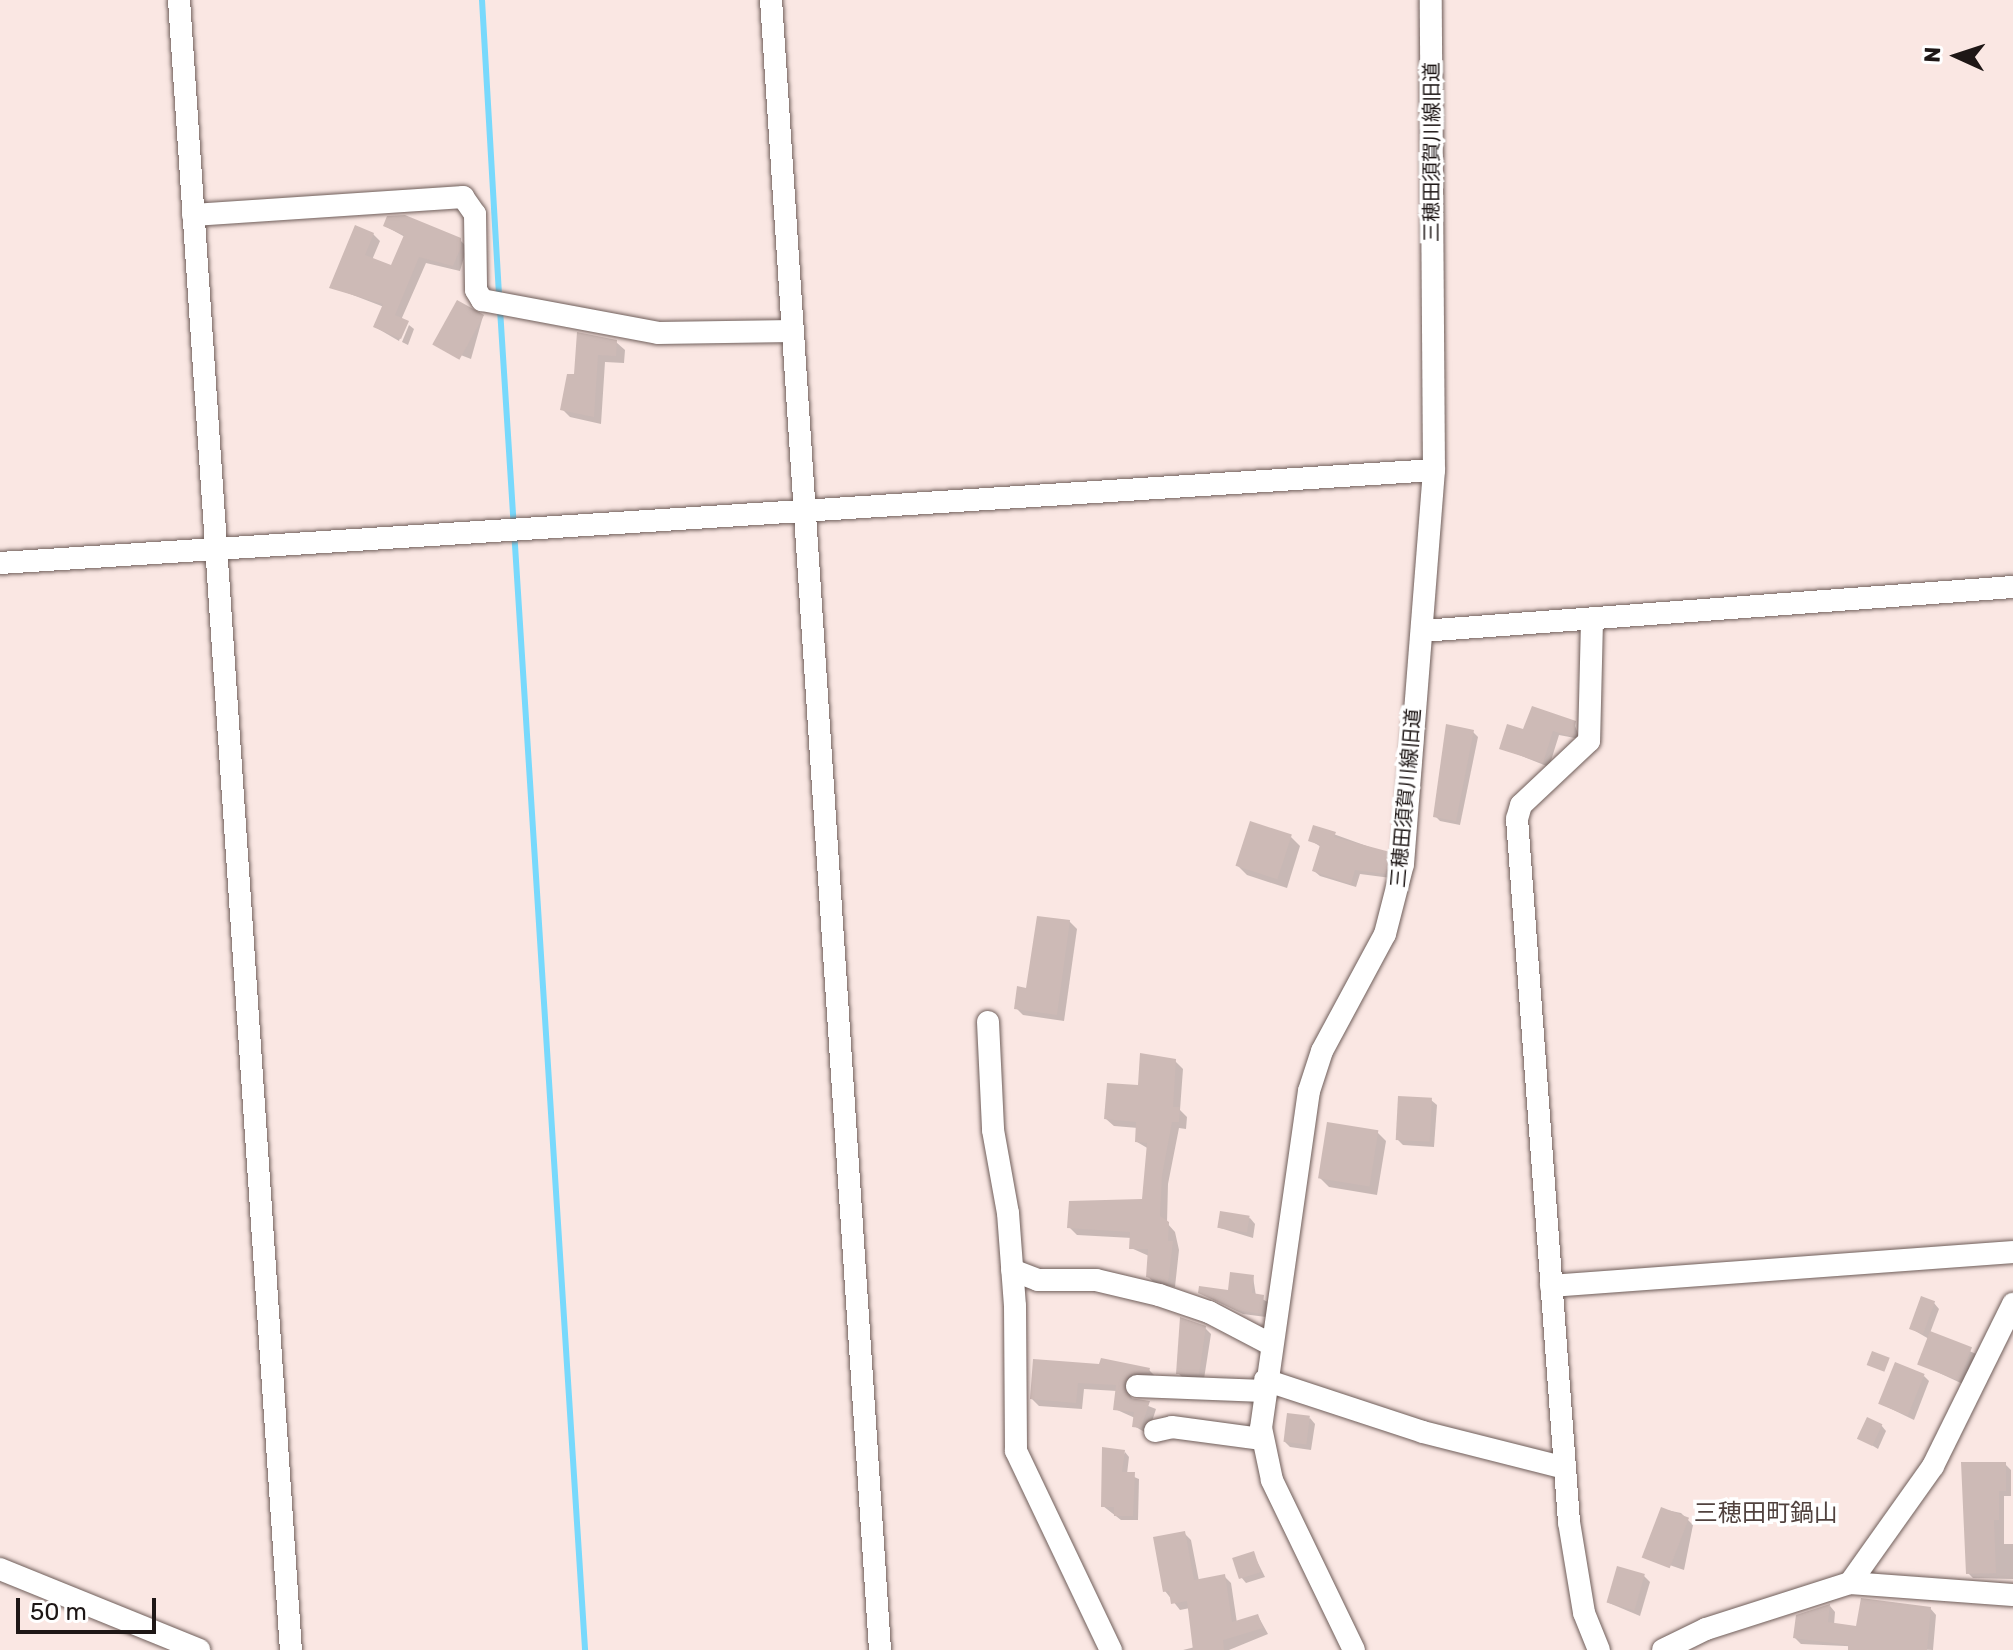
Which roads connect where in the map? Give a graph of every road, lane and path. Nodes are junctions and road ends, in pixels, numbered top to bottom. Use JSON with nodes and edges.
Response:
{"nodes":[{"id":1,"x":179,"y":0,"type":"edge"},
{"id":2,"x":771,"y":0,"type":"edge"},
{"id":3,"x":1431,"y":0,"type":"edge"},
{"id":4,"x":193,"y":215,"type":"junction"},
{"id":5,"x":793,"y":331,"type":"junction"},
{"id":6,"x":1434,"y":470,"type":"junction"},
{"id":7,"x":804,"y":509,"type":"junction"},
{"id":8,"x":218,"y":548,"type":"junction"},
{"id":9,"x":0,"y":563,"type":"edge"},
{"id":10,"x":2013,"y":587,"type":"edge"},
{"id":11,"x":1592,"y":621,"type":"junction"},
{"id":12,"x":1422,"y":631,"type":"junction"},
{"id":13,"x":988,"y":1022,"type":"dead end"},
{"id":14,"x":2013,"y":1252,"type":"edge"},
{"id":15,"x":1012,"y":1270,"type":"junction"},
{"id":16,"x":1551,"y":1286,"type":"junction"},
{"id":17,"x":2013,"y":1304,"type":"edge"},
{"id":18,"x":1270,"y":1344,"type":"junction"},
{"id":19,"x":1265,"y":1385,"type":"junction"},
{"id":20,"x":1137,"y":1386,"type":"dead end"},
{"id":21,"x":1155,"y":1431,"type":"dead end"},
{"id":22,"x":1262,"y":1439,"type":"junction"},
{"id":23,"x":1565,"y":1468,"type":"junction"},
{"id":24,"x":0,"y":1569,"type":"edge"},
{"id":25,"x":1850,"y":1583,"type":"junction"},
{"id":26,"x":2013,"y":1595,"type":"edge"},
{"id":27,"x":199,"y":1650,"type":"edge"},
{"id":28,"x":291,"y":1650,"type":"edge"},
{"id":29,"x":880,"y":1650,"type":"edge"},
{"id":30,"x":1111,"y":1650,"type":"edge"},
{"id":31,"x":1354,"y":1650,"type":"edge"},
{"id":32,"x":1599,"y":1650,"type":"edge"},
{"id":33,"x":1663,"y":1650,"type":"edge"}],
"edges":[{"from":1,"to":4,"type":"street"},
{"from":2,"to":5,"type":"street"},
{"from":3,"to":6,"type":"street","name":"三穂田須賀川線旧道"},
{"from":4,"to":5,"type":"street"},
{"from":4,"to":8,"type":"street"},
{"from":5,"to":7,"type":"street"},
{"from":6,"to":7,"type":"street"},
{"from":6,"to":12,"type":"street","name":"三穂田須賀川線旧道"},
{"from":7,"to":8,"type":"street"},
{"from":7,"to":29,"type":"street"},
{"from":8,"to":9,"type":"street"},
{"from":8,"to":28,"type":"street"},
{"from":10,"to":11,"type":"street"},
{"from":11,"to":12,"type":"street"},
{"from":11,"to":16,"type":"street"},
{"from":12,"to":18,"type":"street","name":"三穂田須賀川線旧道"},
{"from":13,"to":15,"type":"street"},
{"from":14,"to":16,"type":"street"},
{"from":15,"to":18,"type":"street"},
{"from":15,"to":30,"type":"street"},
{"from":16,"to":23,"type":"street"},
{"from":17,"to":25,"type":"street"},
{"from":18,"to":19,"type":"street","name":"三穂田須賀川線旧道"},
{"from":19,"to":20,"type":"street"},
{"from":19,"to":22,"type":"street","name":"三穂田須賀川線旧道"},
{"from":19,"to":23,"type":"street"},
{"from":21,"to":22,"type":"street"},
{"from":22,"to":31,"type":"street","name":"三穂田須賀川線旧道"},
{"from":23,"to":32,"type":"street"},
{"from":24,"to":27,"type":"street"},
{"from":25,"to":26,"type":"street"},
{"from":25,"to":33,"type":"street"}]}
